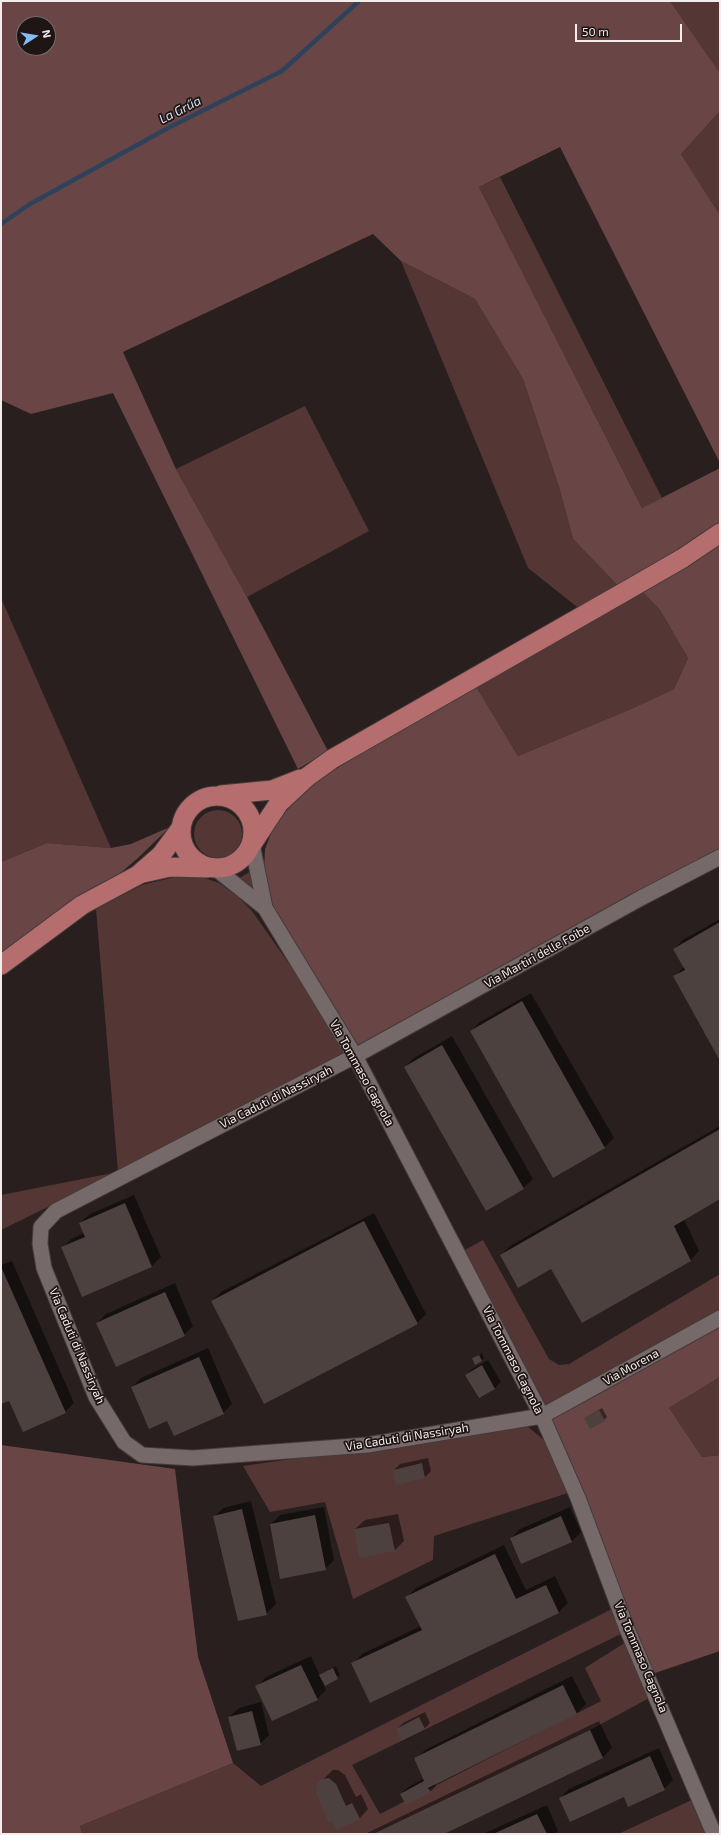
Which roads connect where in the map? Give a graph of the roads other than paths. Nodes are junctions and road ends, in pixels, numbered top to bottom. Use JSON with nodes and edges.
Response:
{"nodes":[{"id":1,"x":720,"y":533,"type":"edge"},
{"id":2,"x":307,"y":777,"type":"junction"},
{"id":3,"x":217,"y":796,"type":"junction"},
{"id":4,"x":181,"y":828,"type":"junction"},
{"id":5,"x":252,"y":844,"type":"junction"},
{"id":6,"x":720,"y":857,"type":"edge"},
{"id":7,"x":216,"y":868,"type":"junction"},
{"id":8,"x":138,"y":875,"type":"junction"},
{"id":9,"x":264,"y":908,"type":"junction"},
{"id":10,"x":1,"y":965,"type":"edge"},
{"id":11,"x":355,"y":1056,"type":"junction"},
{"id":12,"x":720,"y":1318,"type":"edge"},
{"id":13,"x":542,"y":1416,"type":"junction"},
{"id":14,"x":714,"y":1834,"type":"edge"}],
"edges":[{"from":1,"to":2,"type":"main road"},
{"from":2,"to":3,"type":"main road"},
{"from":2,"to":5,"type":"main road"},
{"from":3,"to":4,"type":"main road"},
{"from":3,"to":5,"type":"main road"},
{"from":4,"to":7,"type":"main road"},
{"from":4,"to":8,"type":"main road"},
{"from":5,"to":7,"type":"main road"},
{"from":5,"to":9,"type":"street","name":"Via Tommaso Cagnola"},
{"from":6,"to":11,"type":"street","name":"Via Martiri delle Foibe"},
{"from":7,"to":8,"type":"main road"},
{"from":7,"to":9,"type":"street","name":"Via Tommaso Cagnola"},
{"from":8,"to":10,"type":"main road"},
{"from":9,"to":11,"type":"street","name":"Via Tommaso Cagnola"},
{"from":11,"to":13,"type":"street","name":"Via Tommaso Cagnola"},
{"from":11,"to":13,"type":"street","name":"Via Caduti di Nassiryah"},
{"from":12,"to":13,"type":"street","name":"Via Morena"},
{"from":13,"to":14,"type":"street","name":"Via Tommaso Cagnola"}]}
